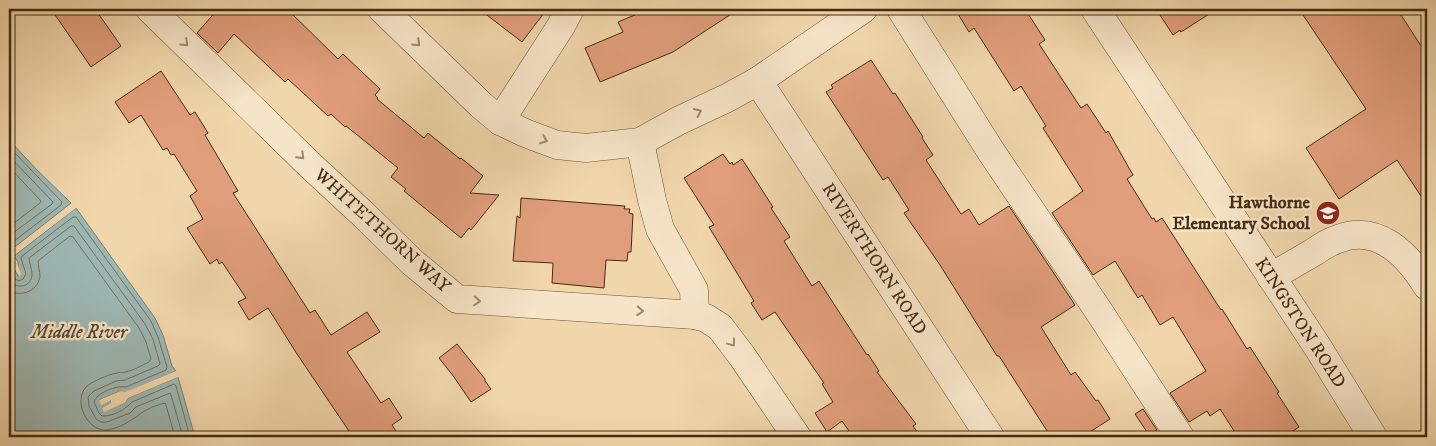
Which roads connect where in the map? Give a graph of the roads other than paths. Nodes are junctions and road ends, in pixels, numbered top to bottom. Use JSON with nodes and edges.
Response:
{"nodes":[{"id":1,"x":150,"y":9,"type":"edge"},
{"id":2,"x":382,"y":9,"type":"edge"},
{"id":3,"x":570,"y":9,"type":"edge"},
{"id":4,"x":863,"y":9,"type":"edge"},
{"id":5,"x":901,"y":9,"type":"edge"},
{"id":6,"x":1095,"y":9,"type":"edge"},
{"id":7,"x":758,"y":81,"type":"junction"},
{"id":8,"x":500,"y":121,"type":"junction"},
{"id":9,"x":640,"y":142,"type":"junction"},
{"id":10,"x":1271,"y":277,"type":"junction"},
{"id":11,"x":1427,"y":286,"type":"edge"},
{"id":12,"x":695,"y":315,"type":"junction"},
{"id":13,"x":797,"y":437,"type":"edge"},
{"id":14,"x":990,"y":437,"type":"edge"},
{"id":15,"x":1180,"y":437,"type":"edge"},
{"id":16,"x":1373,"y":437,"type":"edge"}],
"edges":[{"from":1,"to":12,"type":"street","name":"WHITETHORN WAY","one_way":true},
{"from":2,"to":8,"type":"street","one_way":true},
{"from":3,"to":8,"type":"street"},
{"from":4,"to":7,"type":"street"},
{"from":5,"to":15,"type":"street"},
{"from":6,"to":10,"type":"street","name":"KINGSTON ROAD"},
{"from":9,"to":7,"type":"street","one_way":true},
{"from":7,"to":14,"type":"street","name":"RIVERTHORN ROAD"},
{"from":8,"to":9,"type":"street","one_way":true},
{"from":9,"to":12,"type":"street"},
{"from":10,"to":11,"type":"street"},
{"from":10,"to":16,"type":"street","name":"KINGSTON ROAD"},
{"from":12,"to":13,"type":"street","name":"WHITETHORN WAY","one_way":true}]}
